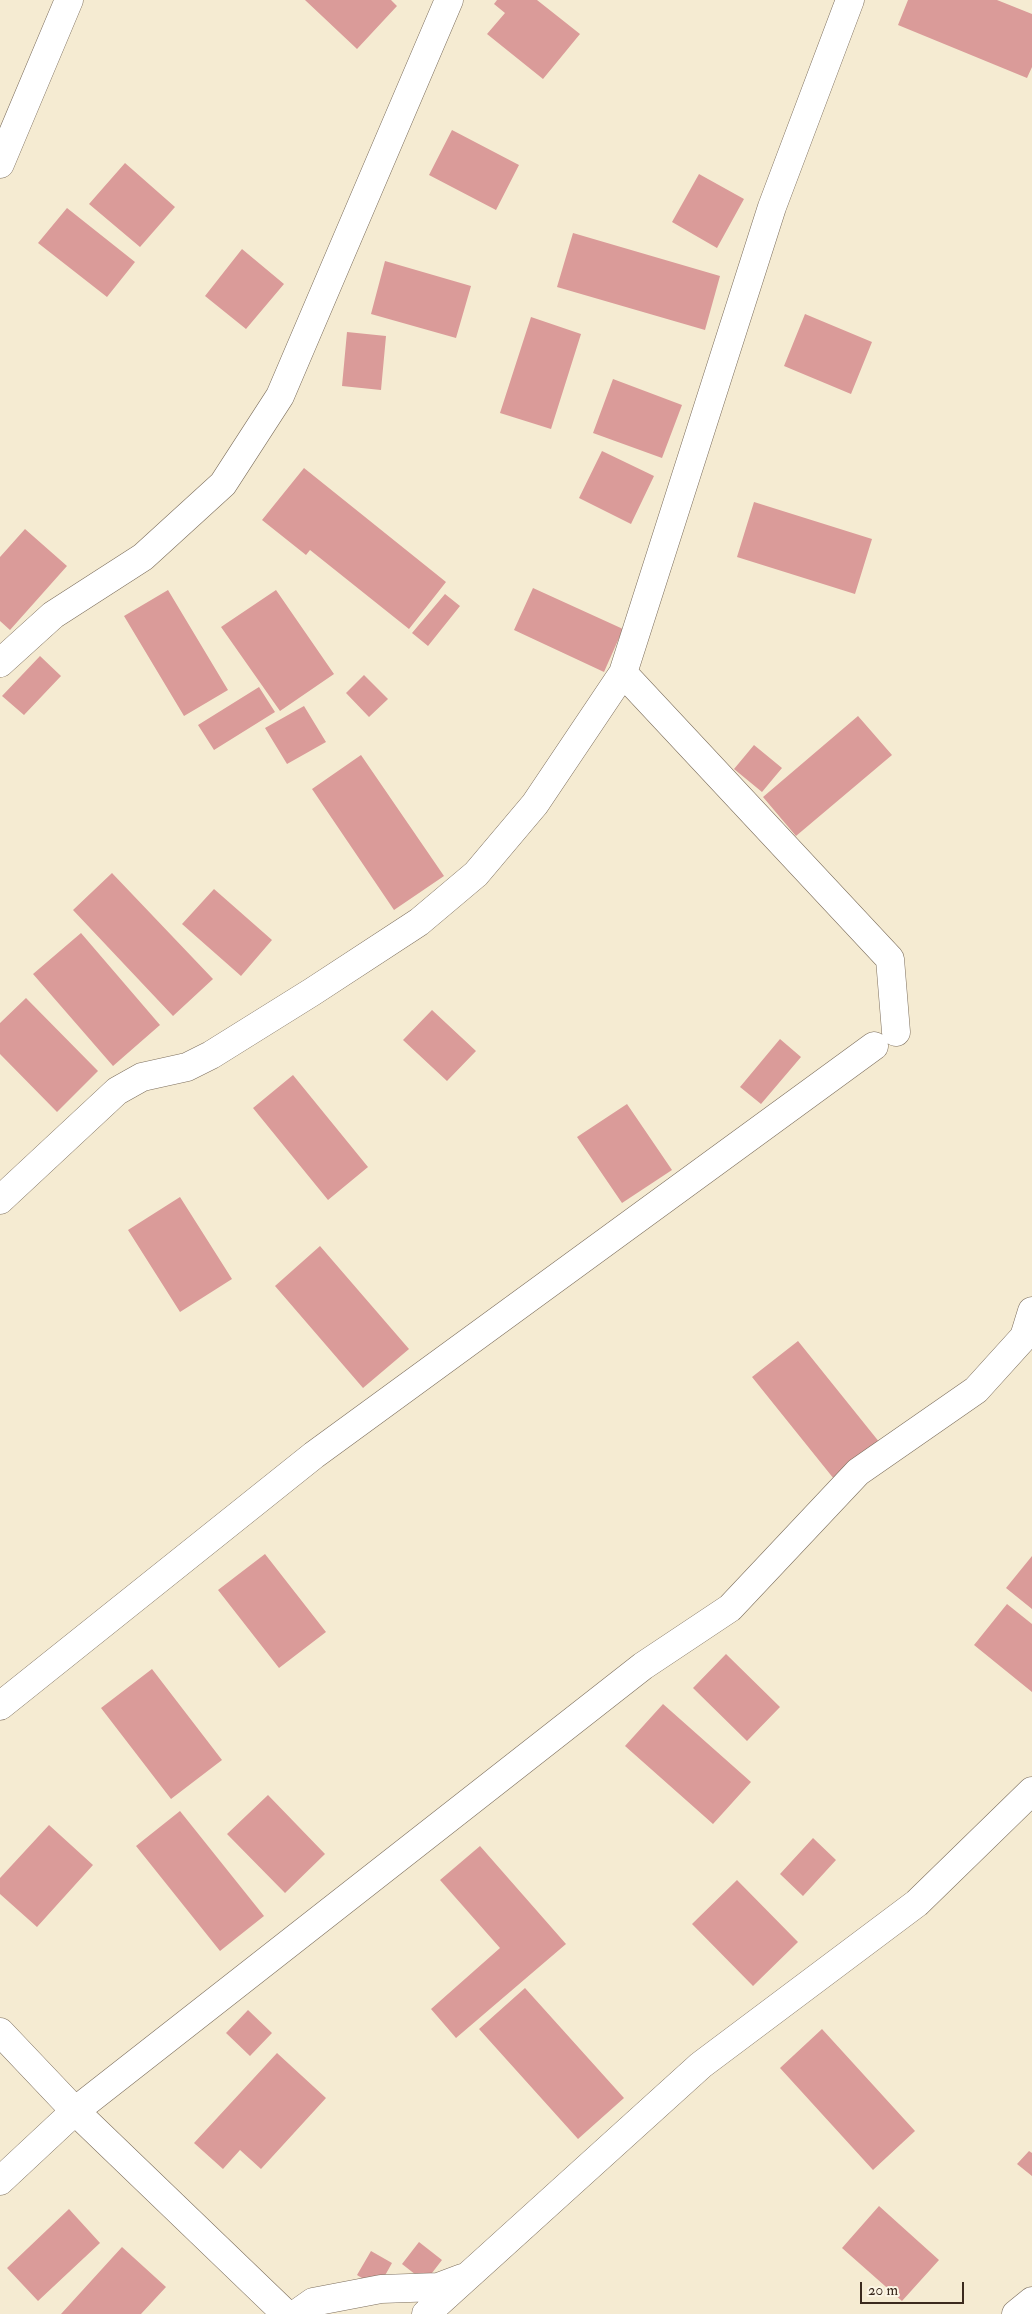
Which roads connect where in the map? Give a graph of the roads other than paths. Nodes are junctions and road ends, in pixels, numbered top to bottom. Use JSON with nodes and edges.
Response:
{"nodes":[{"id":1,"x":69,"y":0,"type":"edge"},
{"id":2,"x":450,"y":0,"type":"edge"},
{"id":3,"x":850,"y":0,"type":"edge"},
{"id":4,"x":0,"y":164,"type":"edge"},
{"id":5,"x":0,"y":663,"type":"edge"},
{"id":6,"x":623,"y":673,"type":"junction"},
{"id":7,"x":0,"y":1200,"type":"edge"},
{"id":8,"x":1032,"y":1311,"type":"edge"},
{"id":9,"x":0,"y":1706,"type":"edge"},
{"id":10,"x":1032,"y":1791,"type":"edge"},
{"id":11,"x":0,"y":2032,"type":"edge"},
{"id":12,"x":75,"y":2111,"type":"junction"},
{"id":13,"x":0,"y":2181,"type":"edge"},
{"id":14,"x":472,"y":2274,"type":"junction"},
{"id":15,"x":1032,"y":2301,"type":"edge"},
{"id":16,"x":286,"y":2314,"type":"edge"},
{"id":17,"x":296,"y":2314,"type":"edge"},
{"id":18,"x":426,"y":2314,"type":"edge"},
{"id":19,"x":1016,"y":2314,"type":"edge"}],
"edges":[{"from":1,"to":4,"type":"street"},
{"from":2,"to":5,"type":"street"},
{"from":3,"to":6,"type":"street"},
{"from":6,"to":7,"type":"street"},
{"from":6,"to":9,"type":"street"},
{"from":8,"to":12,"type":"street"},
{"from":10,"to":14,"type":"street"},
{"from":11,"to":12,"type":"street"},
{"from":12,"to":13,"type":"street"},
{"from":12,"to":16,"type":"street"},
{"from":14,"to":17,"type":"street"},
{"from":14,"to":18,"type":"street"},
{"from":15,"to":19,"type":"street"}]}
